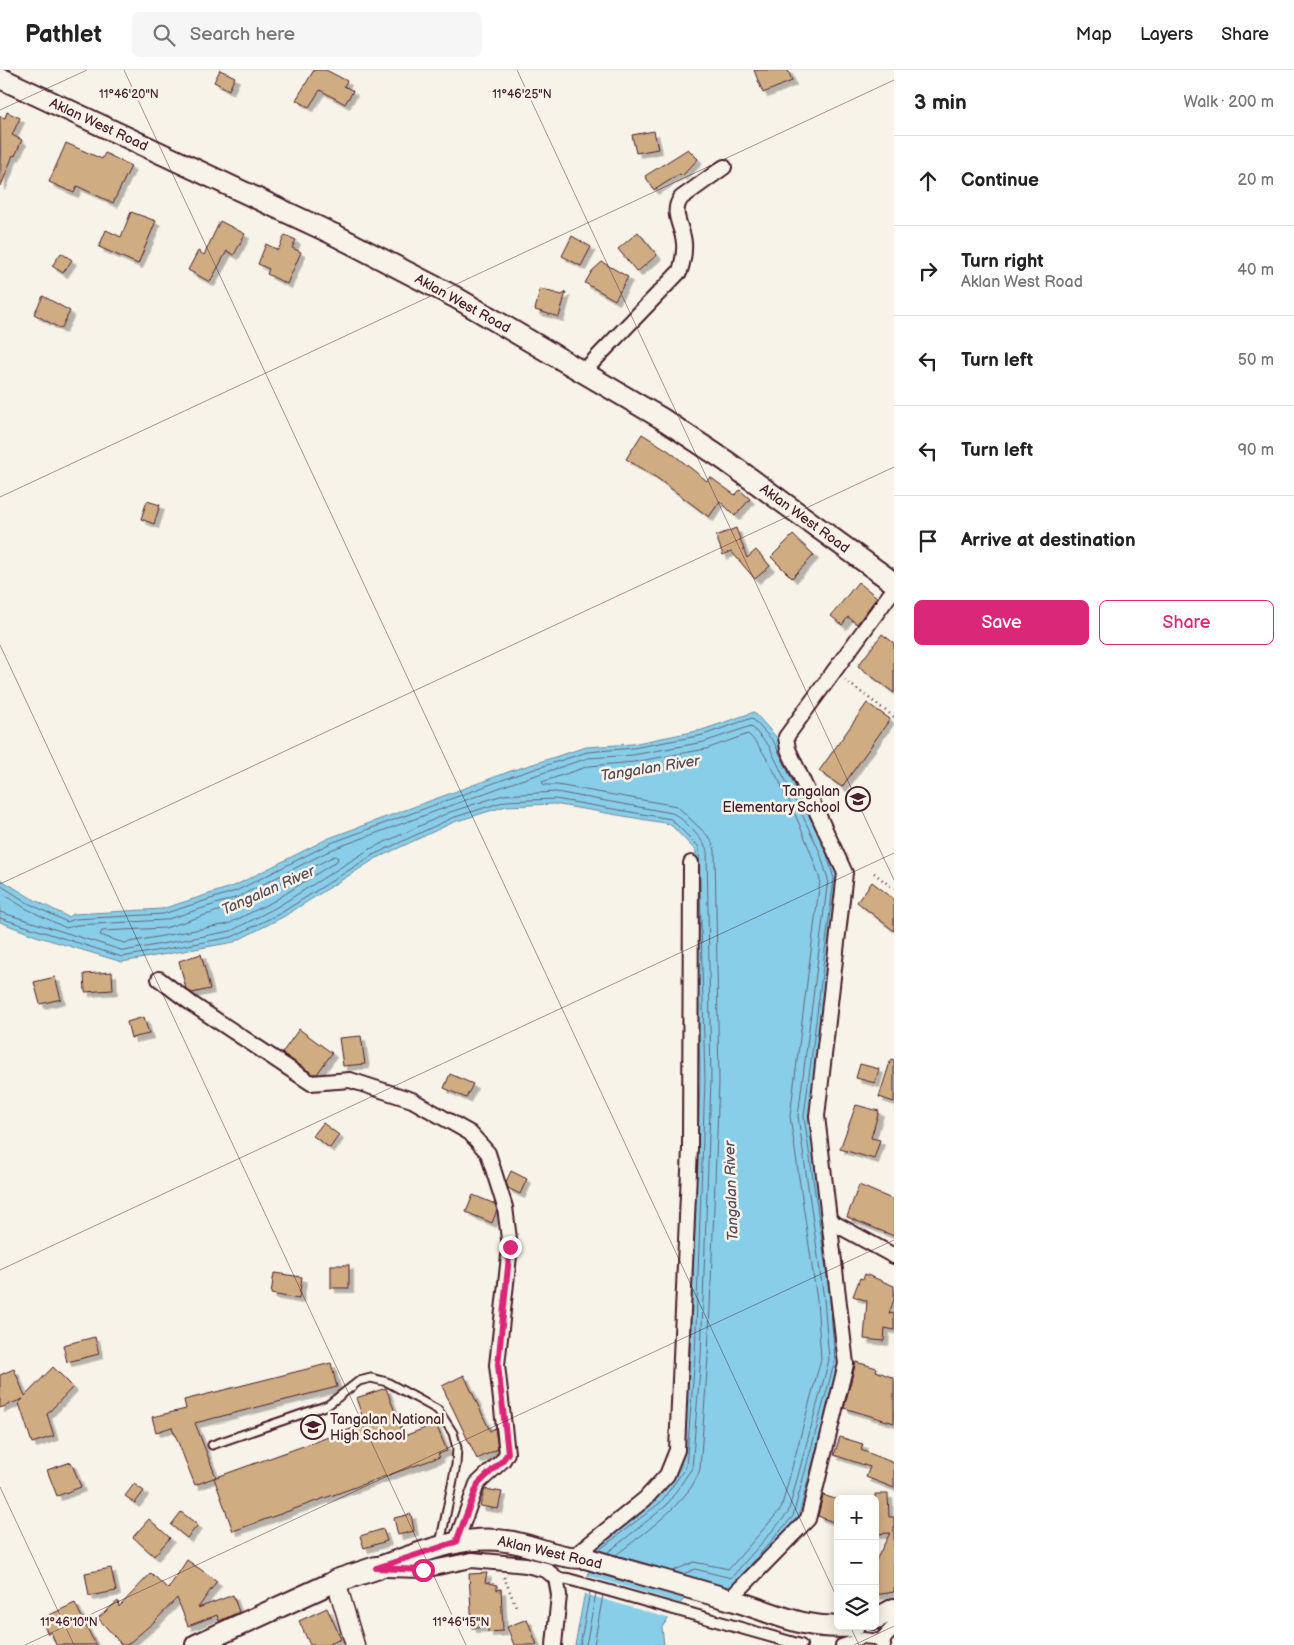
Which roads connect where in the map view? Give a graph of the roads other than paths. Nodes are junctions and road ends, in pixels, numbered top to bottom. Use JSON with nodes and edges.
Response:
{"nodes":[{"id":1,"x":0,"y":78,"type":"edge"},
{"id":2,"x":724,"y":167,"type":"dead end"},
{"id":3,"x":584,"y":371,"type":"junction"},
{"id":4,"x":894,"y":583,"type":"edge"},
{"id":5,"x":894,"y":589,"type":"edge"},
{"id":6,"x":691,"y":862,"type":"dead end"},
{"id":7,"x":159,"y":979,"type":"dead end"},
{"id":8,"x":830,"y":1221,"type":"junction"},
{"id":9,"x":894,"y":1256,"type":"edge"},
{"id":10,"x":212,"y":1445,"type":"dead end"},
{"id":11,"x":448,"y":1545,"type":"junction"},
{"id":12,"x":578,"y":1558,"type":"junction"},
{"id":13,"x":376,"y":1568,"type":"junction"},
{"id":14,"x":562,"y":1578,"type":"junction"},
{"id":15,"x":336,"y":1582,"type":"junction"},
{"id":16,"x":730,"y":1599,"type":"junction"},
{"id":17,"x":894,"y":1609,"type":"edge"},
{"id":18,"x":879,"y":1617,"type":"edge"},
{"id":19,"x":894,"y":1627,"type":"edge"},
{"id":20,"x":834,"y":1628,"type":"edge"},
{"id":21,"x":883,"y":1643,"type":"edge"},
{"id":22,"x":196,"y":1645,"type":"edge"},
{"id":23,"x":354,"y":1645,"type":"edge"},
{"id":24,"x":554,"y":1645,"type":"edge"},
{"id":25,"x":801,"y":1645,"type":"edge"},
{"id":26,"x":840,"y":1645,"type":"edge"}],
"edges":[{"from":1,"to":3,"type":"main road","name":"Aklan West Road"},
{"from":2,"to":3,"type":"street"},
{"from":3,"to":4,"type":"main road","name":"Aklan West Road"},
{"from":5,"to":8,"type":"street"},
{"from":6,"to":12,"type":"street"},
{"from":7,"to":11,"type":"street"},
{"from":8,"to":9,"type":"street"},
{"from":8,"to":16,"type":"street"},
{"from":10,"to":11,"type":"lane"},
{"from":11,"to":12,"type":"main road","name":"Aklan West Road"},
{"from":11,"to":13,"type":"main road","name":"Aklan West Road"},
{"from":12,"to":16,"type":"main road","name":"Aklan West Road"},
{"from":13,"to":14,"type":"street"},
{"from":13,"to":15,"type":"main road","name":"Aklan West Road"},
{"from":14,"to":24,"type":"street"},
{"from":14,"to":25,"type":"street"},
{"from":15,"to":22,"type":"main road","name":"Aklan West Road"},
{"from":15,"to":23,"type":"street"},
{"from":16,"to":20,"type":"main road","name":"Aklan West Road"},
{"from":17,"to":18,"type":"main road"},
{"from":19,"to":21,"type":"street"},
{"from":21,"to":26,"type":"street"}]}
